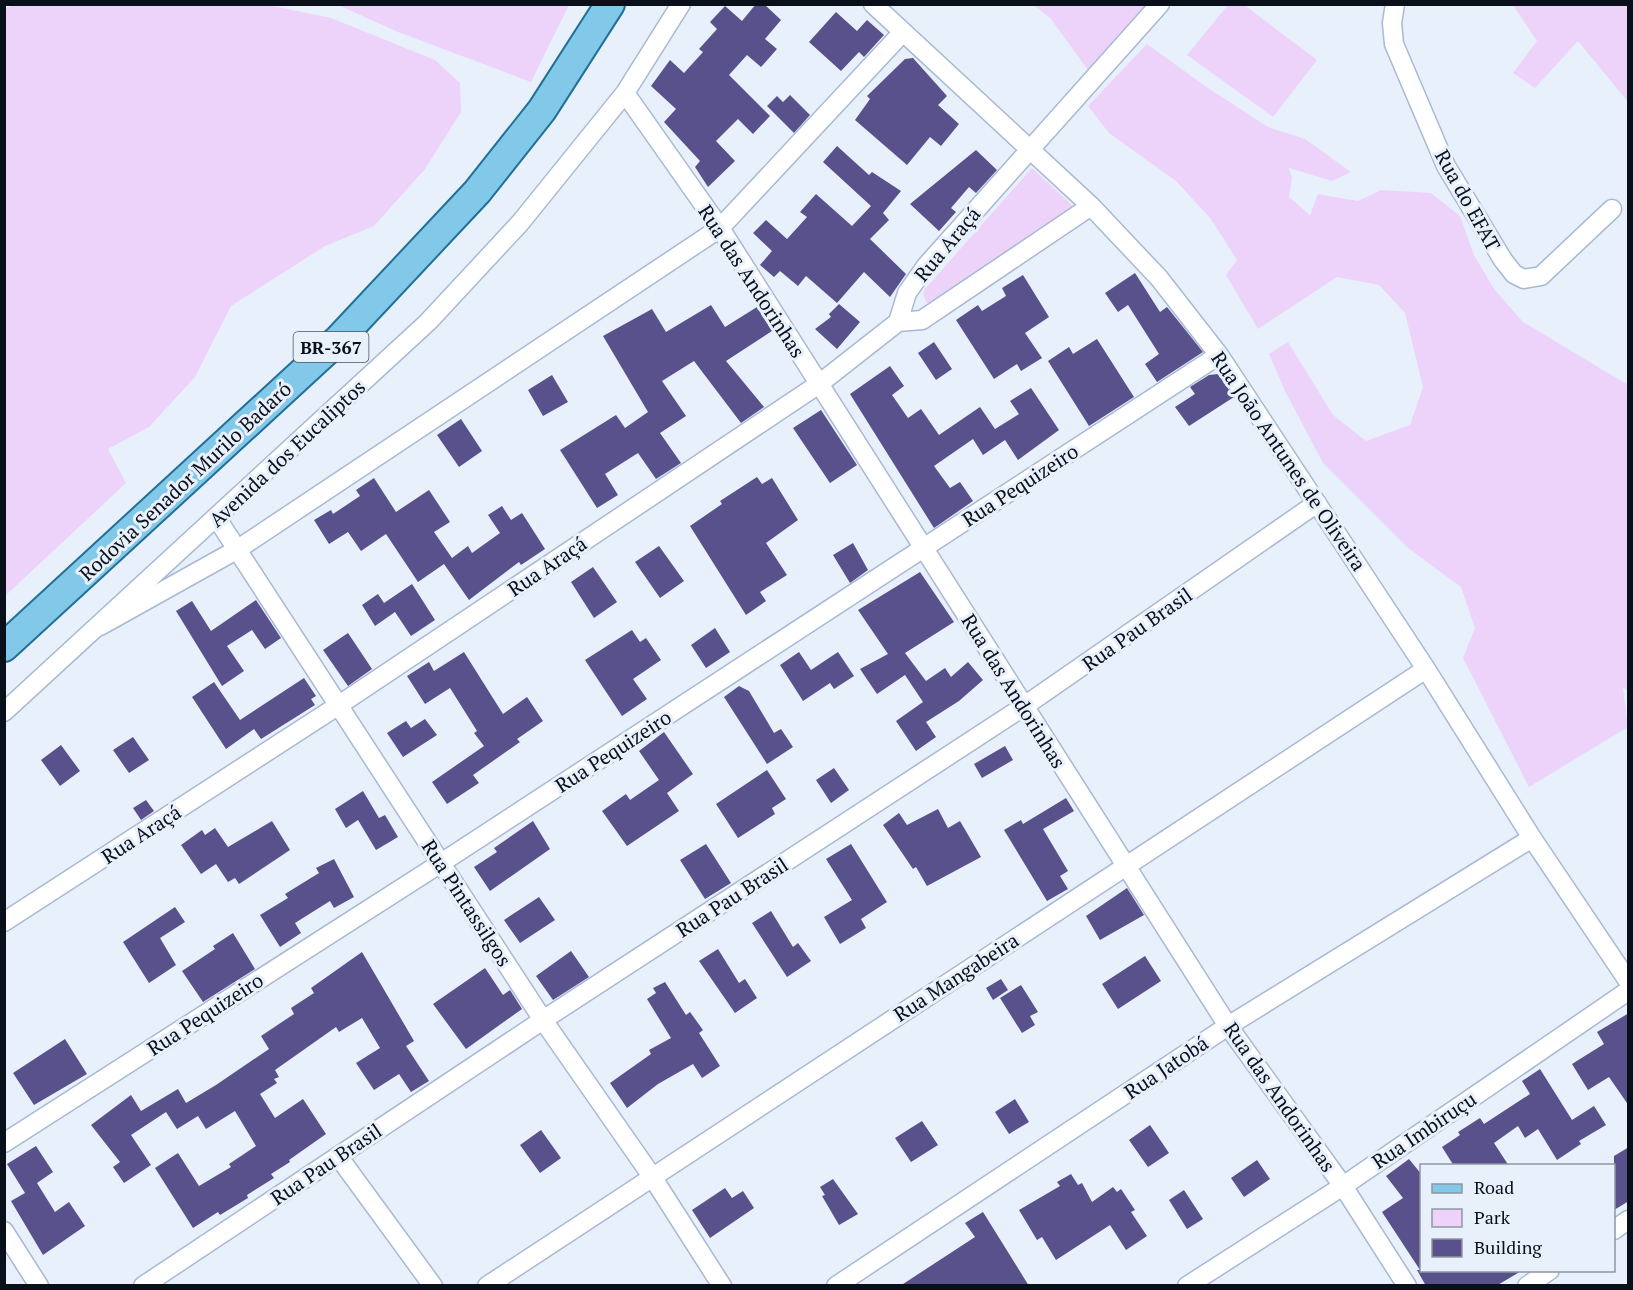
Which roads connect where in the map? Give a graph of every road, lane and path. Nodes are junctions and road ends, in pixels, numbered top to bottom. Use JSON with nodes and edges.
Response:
{"nodes":[{"id":1,"x":610,"y":4,"type":"edge"},
{"id":2,"x":681,"y":4,"type":"edge"},
{"id":3,"x":873,"y":4,"type":"edge"},
{"id":4,"x":1160,"y":4,"type":"edge"},
{"id":5,"x":1395,"y":4,"type":"edge"},
{"id":6,"x":903,"y":32,"type":"junction"},
{"id":7,"x":625,"y":93,"type":"junction"},
{"id":8,"x":1030,"y":148,"type":"junction"},
{"id":9,"x":1091,"y":206,"type":"junction"},
{"id":10,"x":1612,"y":209,"type":"dead end"},
{"id":11,"x":720,"y":228,"type":"junction"},
{"id":12,"x":898,"y":322,"type":"junction"},
{"id":13,"x":1220,"y":355,"type":"junction"},
{"id":14,"x":819,"y":384,"type":"junction"},
{"id":15,"x":1317,"y":503,"type":"junction"},
{"id":16,"x":216,"y":518,"type":"junction"},
{"id":17,"x":925,"y":547,"type":"junction"},
{"id":18,"x":238,"y":549,"type":"junction"},
{"id":19,"x":100,"y":626,"type":"junction"},
{"id":20,"x":4,"y":647,"type":"edge"},
{"id":21,"x":1426,"y":669,"type":"junction"},
{"id":22,"x":339,"y":705,"type":"junction"},
{"id":23,"x":1023,"y":707,"type":"junction"},
{"id":24,"x":4,"y":712,"type":"edge"},
{"id":25,"x":1532,"y":838,"type":"junction"},
{"id":26,"x":441,"y":863,"type":"junction"},
{"id":27,"x":1126,"y":867,"type":"junction"},
{"id":28,"x":4,"y":922,"type":"edge"},
{"id":29,"x":1629,"y":981,"type":"edge"},
{"id":30,"x":1629,"y":991,"type":"edge"},
{"id":31,"x":543,"y":1020,"type":"junction"},
{"id":32,"x":1228,"y":1026,"type":"junction"},
{"id":33,"x":4,"y":1143,"type":"edge"},
{"id":34,"x":338,"y":1156,"type":"junction"},
{"id":35,"x":651,"y":1175,"type":"junction"},
{"id":36,"x":1343,"y":1186,"type":"junction"},
{"id":37,"x":1629,"y":1220,"type":"edge"},
{"id":38,"x":1615,"y":1229,"type":"edge"},
{"id":39,"x":4,"y":1231,"type":"edge"},
{"id":40,"x":1547,"y":1272,"type":"edge"},
{"id":41,"x":39,"y":1286,"type":"edge"},
{"id":42,"x":143,"y":1286,"type":"edge"},
{"id":43,"x":434,"y":1286,"type":"edge"},
{"id":44,"x":487,"y":1286,"type":"edge"},
{"id":45,"x":722,"y":1286,"type":"edge"},
{"id":46,"x":836,"y":1286,"type":"edge"},
{"id":47,"x":1187,"y":1286,"type":"edge"},
{"id":48,"x":1407,"y":1286,"type":"edge"},
{"id":49,"x":1527,"y":1286,"type":"edge"}],
"edges":[{"from":1,"to":20,"type":"main road","name":"Rodovia Senador Murilo Badaró","number":"BR-367"},
{"from":2,"to":7,"type":"street","name":"Avenida dos Eucaliptos"},
{"from":3,"to":6,"type":"street","name":"Rua João Antunes de Oliveira"},
{"from":4,"to":8,"type":"street","name":"Rua Araçá"},
{"from":5,"to":10,"type":"street","name":"Rua do EFAT"},
{"from":6,"to":8,"type":"street","name":"Rua João Antunes de Oliveira"},
{"from":6,"to":11,"type":"street"},
{"from":7,"to":11,"type":"street","name":"Rua das Andorinhas"},
{"from":7,"to":16,"type":"street","name":"Avenida dos Eucaliptos"},
{"from":8,"to":9,"type":"street","name":"Rua João Antunes de Oliveira"},
{"from":8,"to":12,"type":"street","name":"Rua Araçá"},
{"from":9,"to":12,"type":"street"},
{"from":9,"to":13,"type":"street","name":"Rua João Antunes de Oliveira"},
{"from":11,"to":14,"type":"street","name":"Rua das Andorinhas"},
{"from":11,"to":18,"type":"street"},
{"from":12,"to":14,"type":"street","name":"Rua Araçá"},
{"from":13,"to":15,"type":"street","name":"Rua João Antunes de Oliveira"},
{"from":13,"to":17,"type":"street","name":"Rua Pequizeiro"},
{"from":14,"to":17,"type":"street","name":"Rua das Andorinhas"},
{"from":14,"to":22,"type":"street","name":"Rua Araçá"},
{"from":15,"to":21,"type":"street","name":"Rua João Antunes de Oliveira"},
{"from":15,"to":23,"type":"street","name":"Rua Pau Brasil"},
{"from":16,"to":18,"type":"street","name":"Rua Pintassilgos"},
{"from":16,"to":19,"type":"street","name":"Avenida dos Eucaliptos"},
{"from":17,"to":23,"type":"street","name":"Rua das Andorinhas"},
{"from":17,"to":26,"type":"street","name":"Rua Pequizeiro"},
{"from":18,"to":19,"type":"street"},
{"from":18,"to":22,"type":"street","name":"Rua Pintassilgos"},
{"from":19,"to":24,"type":"street","name":"Avenida dos Eucaliptos"},
{"from":21,"to":25,"type":"street","name":"Rua João Antunes de Oliveira"},
{"from":21,"to":27,"type":"street","name":"Rua Mangabeira"},
{"from":22,"to":26,"type":"street","name":"Rua Pintassilgos"},
{"from":22,"to":28,"type":"street","name":"Rua Araçá"},
{"from":23,"to":27,"type":"street","name":"Rua das Andorinhas"},
{"from":23,"to":31,"type":"street","name":"Rua Pau Brasil"},
{"from":25,"to":29,"type":"street","name":"Rua João Antunes de Oliveira"},
{"from":25,"to":32,"type":"street","name":"Rua Jatobá"},
{"from":26,"to":31,"type":"street","name":"Rua Pintassilgos"},
{"from":26,"to":33,"type":"street","name":"Rua Pequizeiro"},
{"from":27,"to":32,"type":"street","name":"Rua das Andorinhas"},
{"from":27,"to":35,"type":"street","name":"Rua Mangabeira"},
{"from":30,"to":36,"type":"street","name":"Rua Imbiruçu"},
{"from":31,"to":34,"type":"street","name":"Rua Pau Brasil"},
{"from":31,"to":35,"type":"street","name":"Rua Pintassilgos"},
{"from":32,"to":36,"type":"street","name":"Rua das Andorinhas"},
{"from":32,"to":46,"type":"street","name":"Rua Jatobá"},
{"from":34,"to":42,"type":"street","name":"Rua Pau Brasil"},
{"from":34,"to":43,"type":"street"},
{"from":35,"to":44,"type":"street","name":"Rua Mangabeira"},
{"from":35,"to":45,"type":"street","name":"Rua Pintassilgos"},
{"from":36,"to":47,"type":"street","name":"Rua Imbiruçu"},
{"from":36,"to":48,"type":"street","name":"Rua das Andorinhas"},
{"from":37,"to":38,"type":"street"},
{"from":39,"to":41,"type":"street"},
{"from":40,"to":49,"type":"street"}]}
